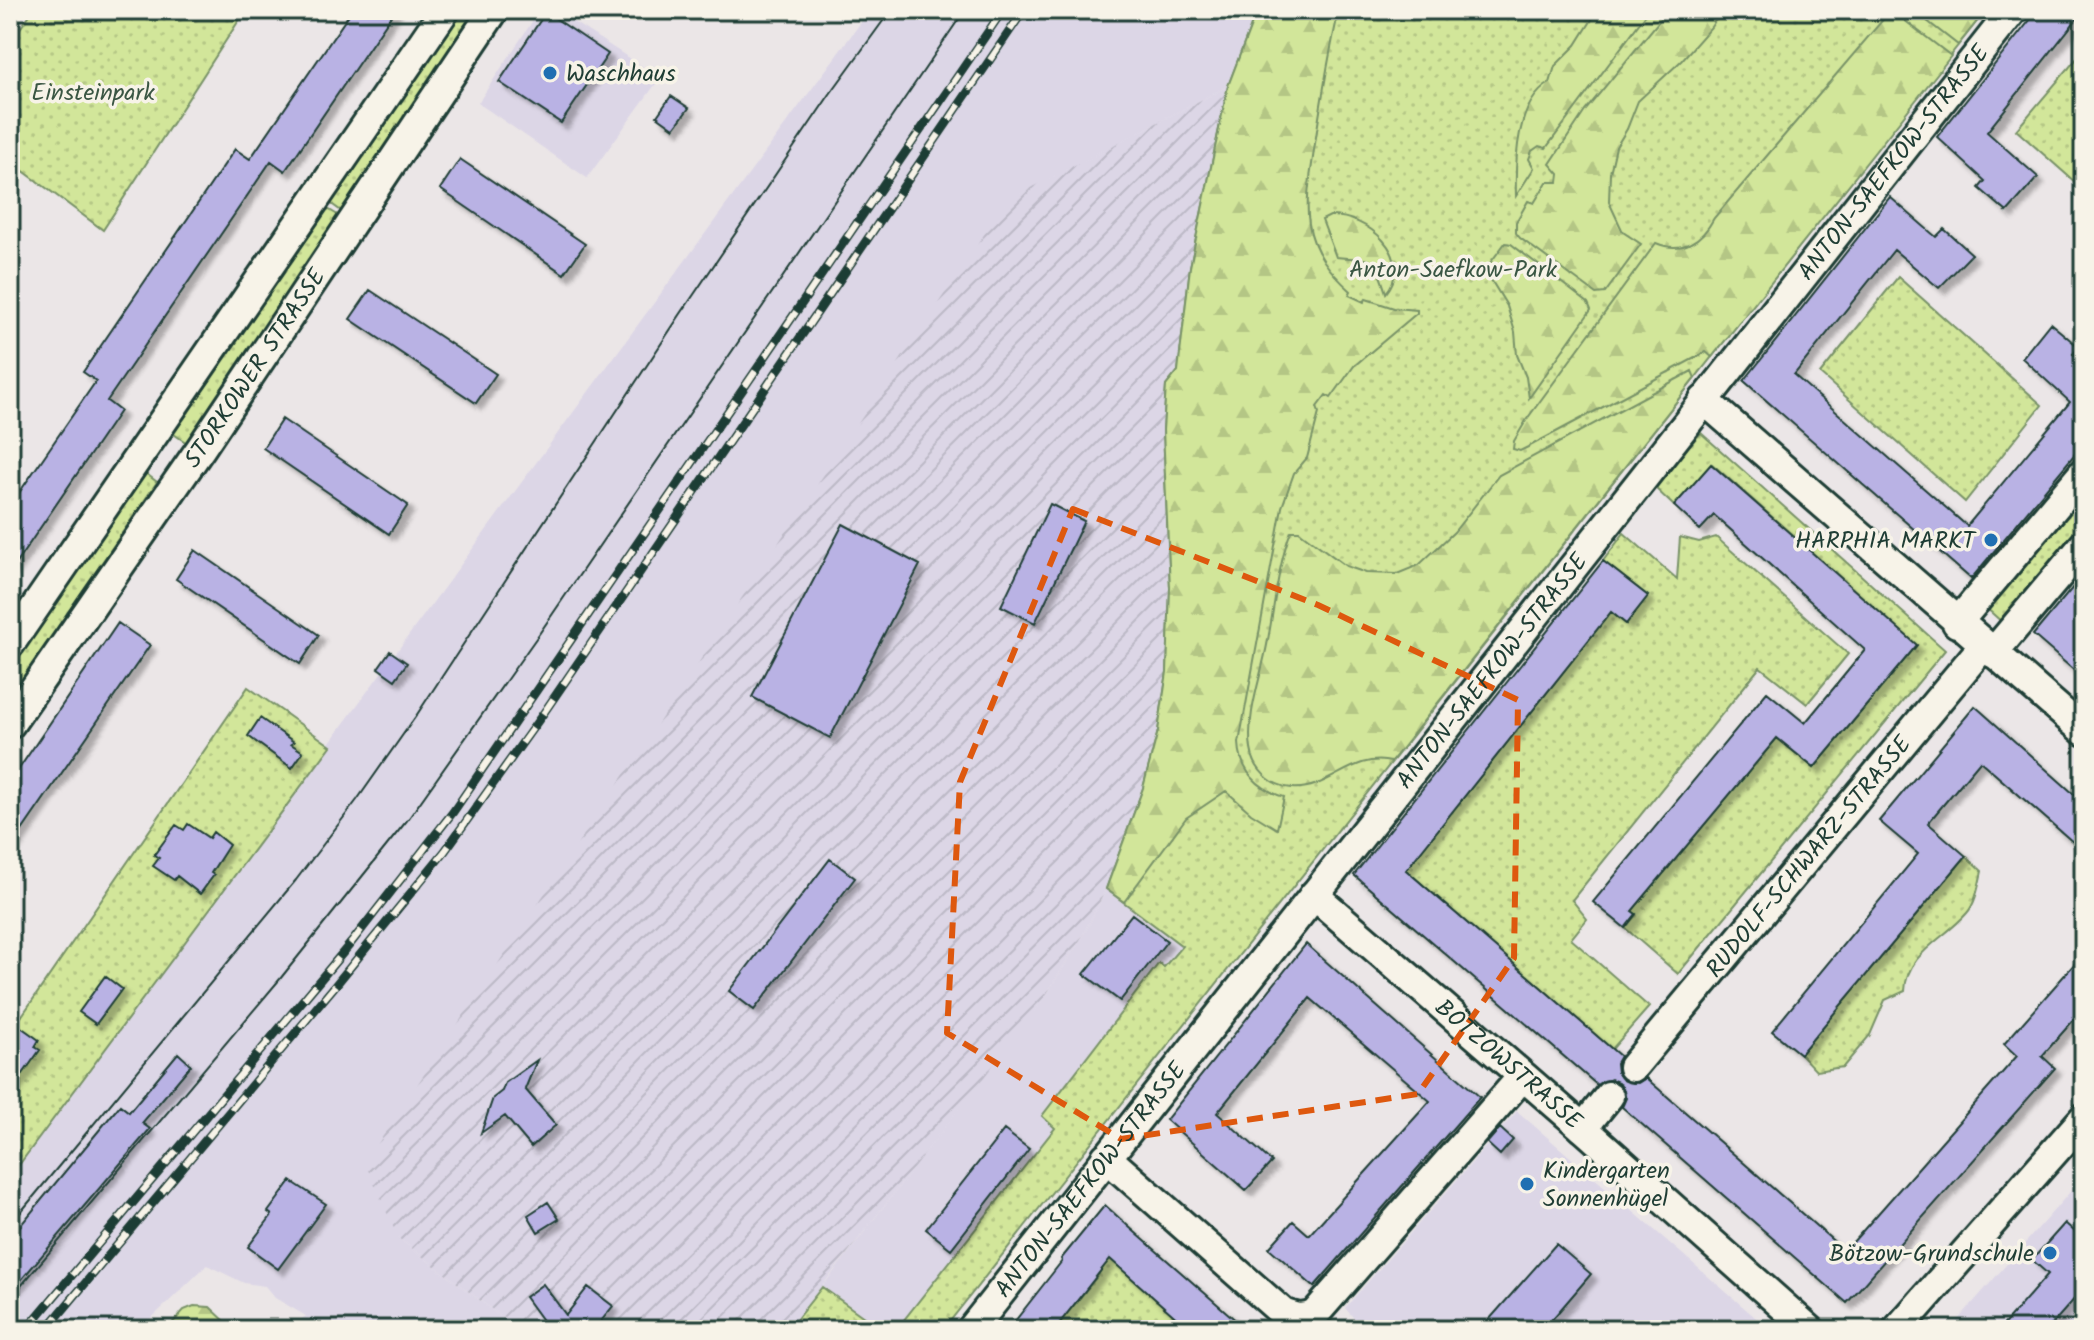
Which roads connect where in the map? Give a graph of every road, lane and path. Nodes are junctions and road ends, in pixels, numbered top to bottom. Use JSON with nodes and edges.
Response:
{"nodes":[{"id":1,"x":445,"y":10,"type":"edge"},
{"id":2,"x":494,"y":10,"type":"edge"},
{"id":3,"x":2013,"y":10,"type":"edge"},
{"id":4,"x":1704,"y":400,"type":"junction"},
{"id":5,"x":2084,"y":472,"type":"edge"},
{"id":6,"x":2084,"y":545,"type":"edge"},
{"id":7,"x":1957,"y":623,"type":"junction"},
{"id":8,"x":10,"y":644,"type":"edge"},
{"id":9,"x":1988,"y":649,"type":"junction"},
{"id":10,"x":10,"y":724,"type":"edge"},
{"id":11,"x":2084,"y":731,"type":"edge"},
{"id":12,"x":1314,"y":895,"type":"junction"},
{"id":13,"x":1633,"y":1067,"type":"dead end"},
{"id":14,"x":1522,"y":1077,"type":"junction"},
{"id":15,"x":1609,"y":1096,"type":"dead end"},
{"id":16,"x":2084,"y":1118,"type":"edge"},
{"id":17,"x":1583,"y":1128,"type":"junction"},
{"id":18,"x":1106,"y":1157,"type":"junction"},
{"id":19,"x":971,"y":1330,"type":"edge"},
{"id":20,"x":1810,"y":1330,"type":"edge"},
{"id":21,"x":1897,"y":1330,"type":"edge"}],
"edges":[{"from":1,"to":8,"type":"street","name":"STORKOWER STRASSE"},
{"from":2,"to":10,"type":"street","name":"STORKOWER STRASSE"},
{"from":3,"to":4,"type":"street","name":"ANTON-SAEFKOW-STRASSE"},
{"from":4,"to":7,"type":"street"},
{"from":4,"to":12,"type":"street","name":"ANTON-SAEFKOW-STRASSE"},
{"from":5,"to":7,"type":"street"},
{"from":6,"to":9,"type":"street","name":"RUDOLF-SCHWARZ-STRASSE"},
{"from":7,"to":9,"type":"street"},
{"from":9,"to":11,"type":"street"},
{"from":9,"to":13,"type":"street","name":"RUDOLF-SCHWARZ-STRASSE"},
{"from":12,"to":14,"type":"street","name":"BÖTZOWSTRASSE"},
{"from":12,"to":18,"type":"street","name":"ANTON-SAEFKOW-STRASSE"},
{"from":14,"to":17,"type":"street","name":"BÖTZOWSTRASSE"},
{"from":14,"to":18,"type":"street"},
{"from":15,"to":17,"type":"street"},
{"from":16,"to":21,"type":"street"},
{"from":17,"to":20,"type":"street","name":"BÖTZOWSTRASSE"},
{"from":18,"to":19,"type":"street","name":"ANTON-SAEFKOW-STRASSE"}]}
